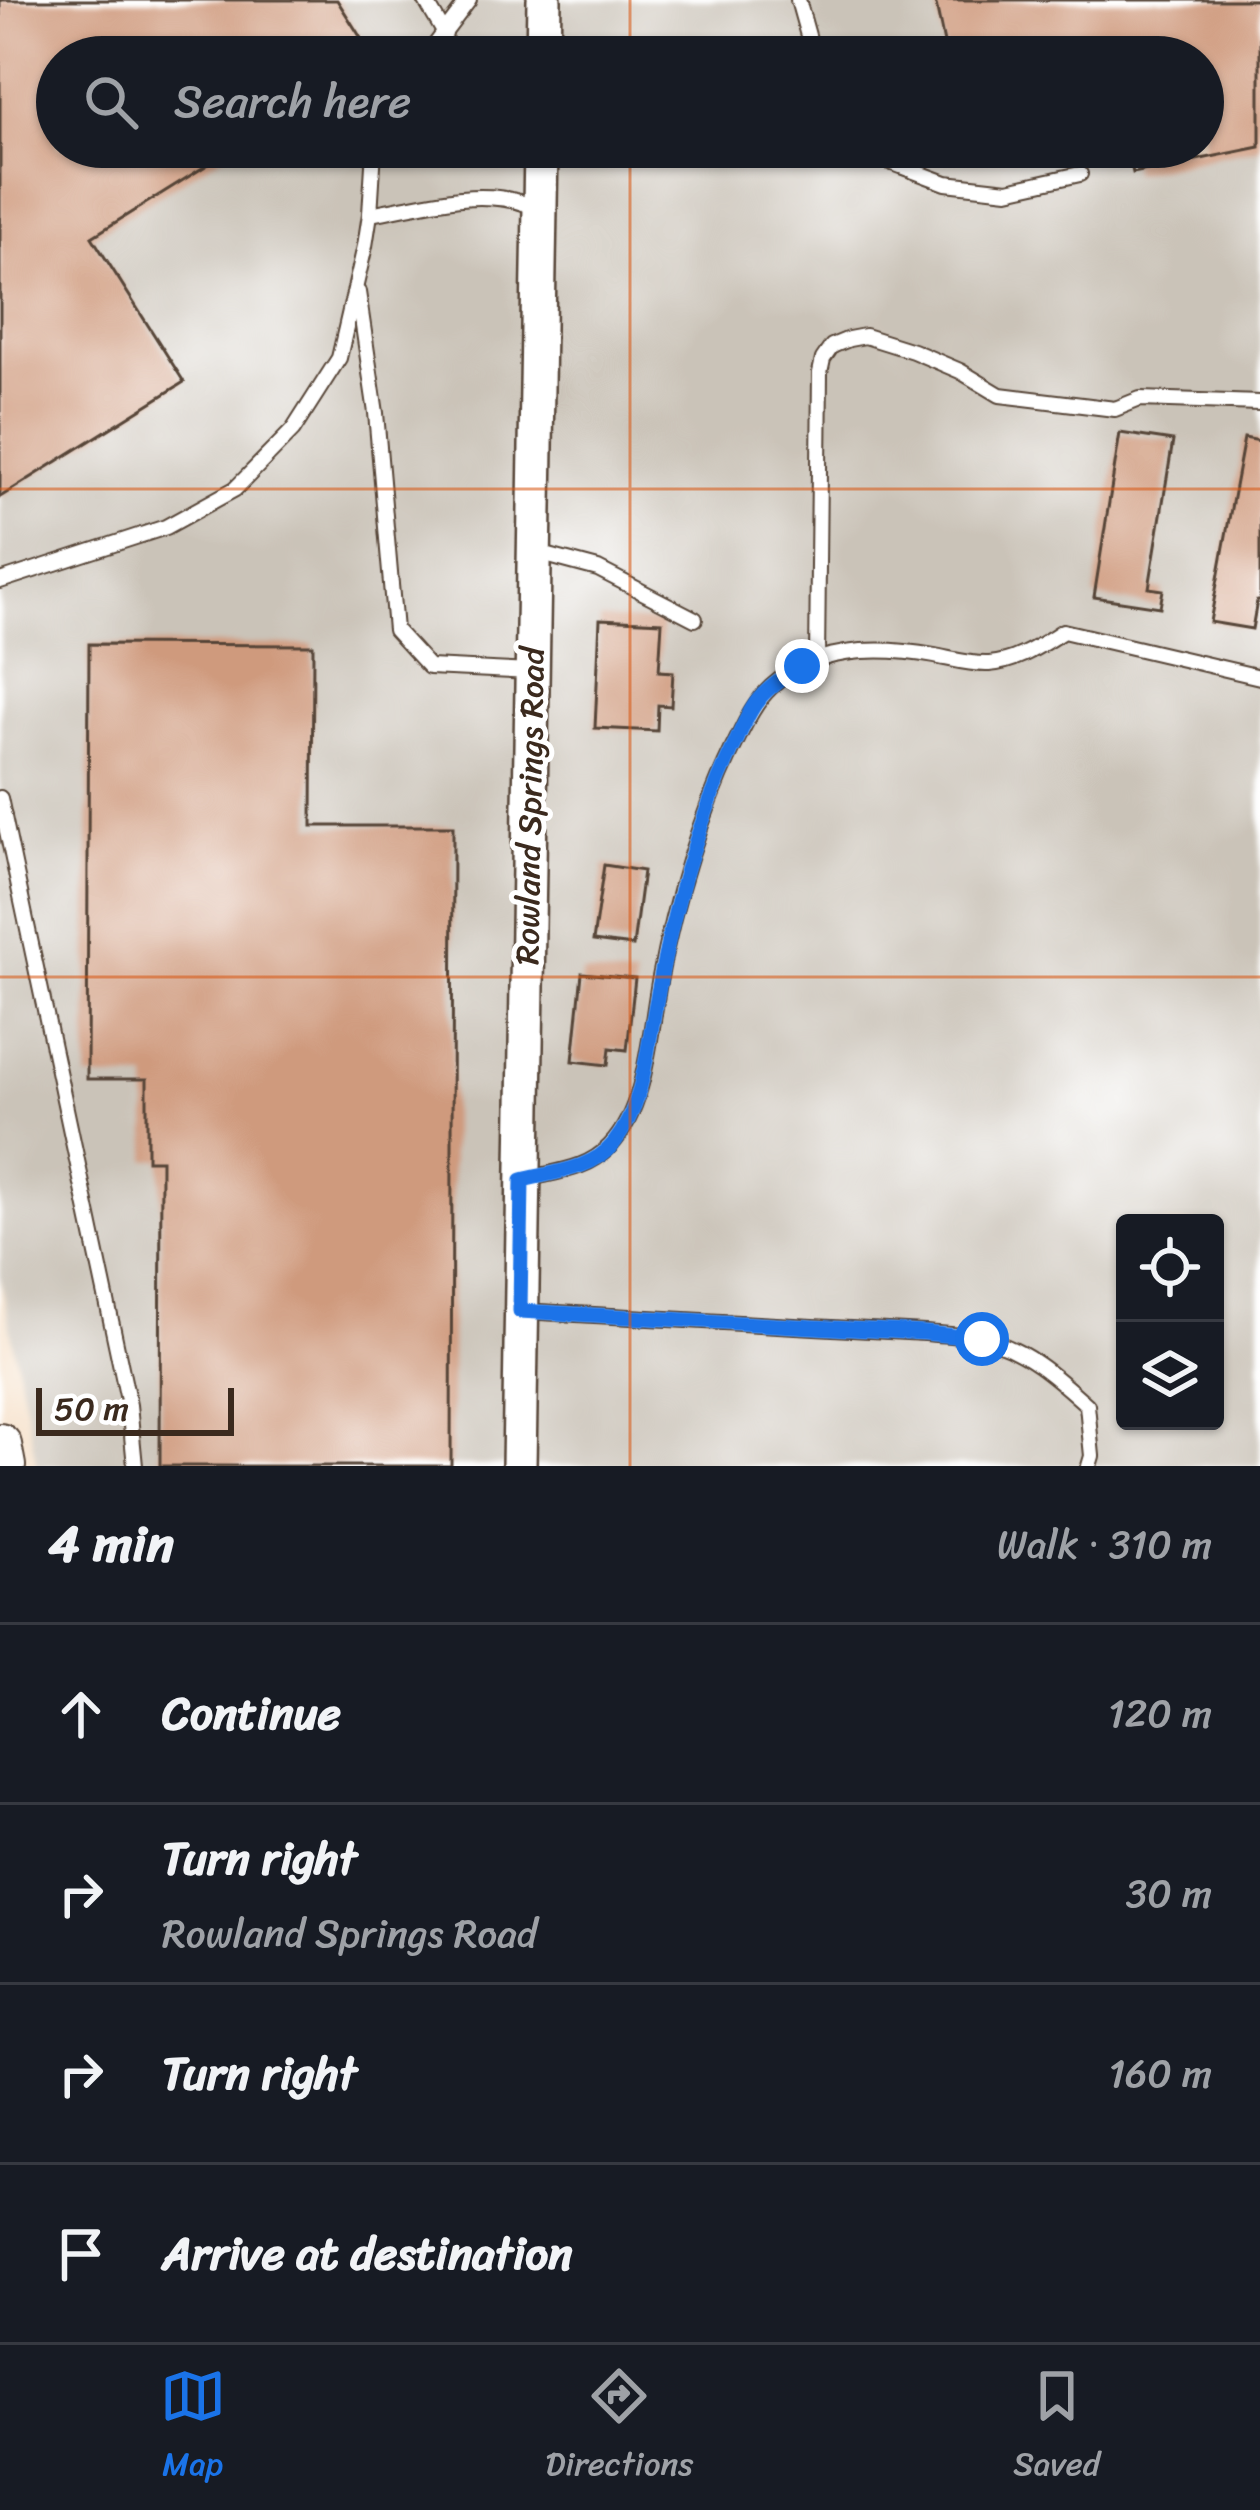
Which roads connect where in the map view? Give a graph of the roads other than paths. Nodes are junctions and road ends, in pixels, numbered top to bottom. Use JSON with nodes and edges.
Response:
{"nodes":[{"id":1,"x":424,"y":0,"type":"edge"},
{"id":2,"x":469,"y":0,"type":"edge"},
{"id":3,"x":544,"y":0,"type":"edge"},
{"id":4,"x":798,"y":0,"type":"edge"},
{"id":5,"x":445,"y":34,"type":"joint"},
{"id":6,"x":543,"y":36,"type":"edge"},
{"id":7,"x":808,"y":36,"type":"edge"},
{"id":8,"x":376,"y":168,"type":"edge"},
{"id":9,"x":541,"y":168,"type":"edge"},
{"id":10,"x":906,"y":168,"type":"edge"},
{"id":11,"x":1080,"y":173,"type":"dead end"},
{"id":12,"x":540,"y":210,"type":"junction"},
{"id":13,"x":370,"y":214,"type":"junction"},
{"id":14,"x":357,"y":283,"type":"junction"},
{"id":15,"x":1260,"y":403,"type":"edge"},
{"id":16,"x":534,"y":552,"type":"junction"},
{"id":17,"x":0,"y":581,"type":"edge"},
{"id":18,"x":695,"y":619,"type":"dead end"},
{"id":19,"x":817,"y":661,"type":"junction"},
{"id":20,"x":532,"y":672,"type":"junction"},
{"id":21,"x":1260,"y":676,"type":"edge"},
{"id":22,"x":0,"y":797,"type":"edge"},
{"id":23,"x":2,"y":817,"type":"edge"},
{"id":24,"x":522,"y":1180,"type":"junction"},
{"id":25,"x":520,"y":1311,"type":"junction"},
{"id":26,"x":0,"y":1445,"type":"edge"},
{"id":27,"x":4,"y":1466,"type":"edge"},
{"id":28,"x":135,"y":1466,"type":"edge"},
{"id":29,"x":519,"y":1466,"type":"edge"},
{"id":30,"x":1089,"y":1466,"type":"edge"}],
"edges":[{"from":1,"to":5,"type":"lane"},
{"from":2,"to":5,"type":"lane"},
{"from":3,"to":6,"type":"street"},
{"from":4,"to":7,"type":"lane"},
{"from":8,"to":13,"type":"lane"},
{"from":9,"to":12,"type":"street","name":"Rowland Springs Road"},
{"from":10,"to":11,"type":"lane"},
{"from":12,"to":13,"type":"lane"},
{"from":12,"to":16,"type":"street","name":"Rowland Springs Road"},
{"from":13,"to":14,"type":"lane"},
{"from":14,"to":17,"type":"lane"},
{"from":14,"to":20,"type":"lane"},
{"from":15,"to":19,"type":"lane"},
{"from":16,"to":18,"type":"lane"},
{"from":16,"to":20,"type":"street","name":"Rowland Springs Road"},
{"from":19,"to":21,"type":"lane"},
{"from":19,"to":24,"type":"lane"},
{"from":20,"to":24,"type":"street","name":"Rowland Springs Road"},
{"from":22,"to":23,"type":"lane"},
{"from":23,"to":28,"type":"lane"},
{"from":24,"to":25,"type":"street","name":"Rowland Springs Road"},
{"from":25,"to":29,"type":"street","name":"Rowland Springs Road"},
{"from":25,"to":30,"type":"lane"},
{"from":26,"to":27,"type":"main road"}]}
